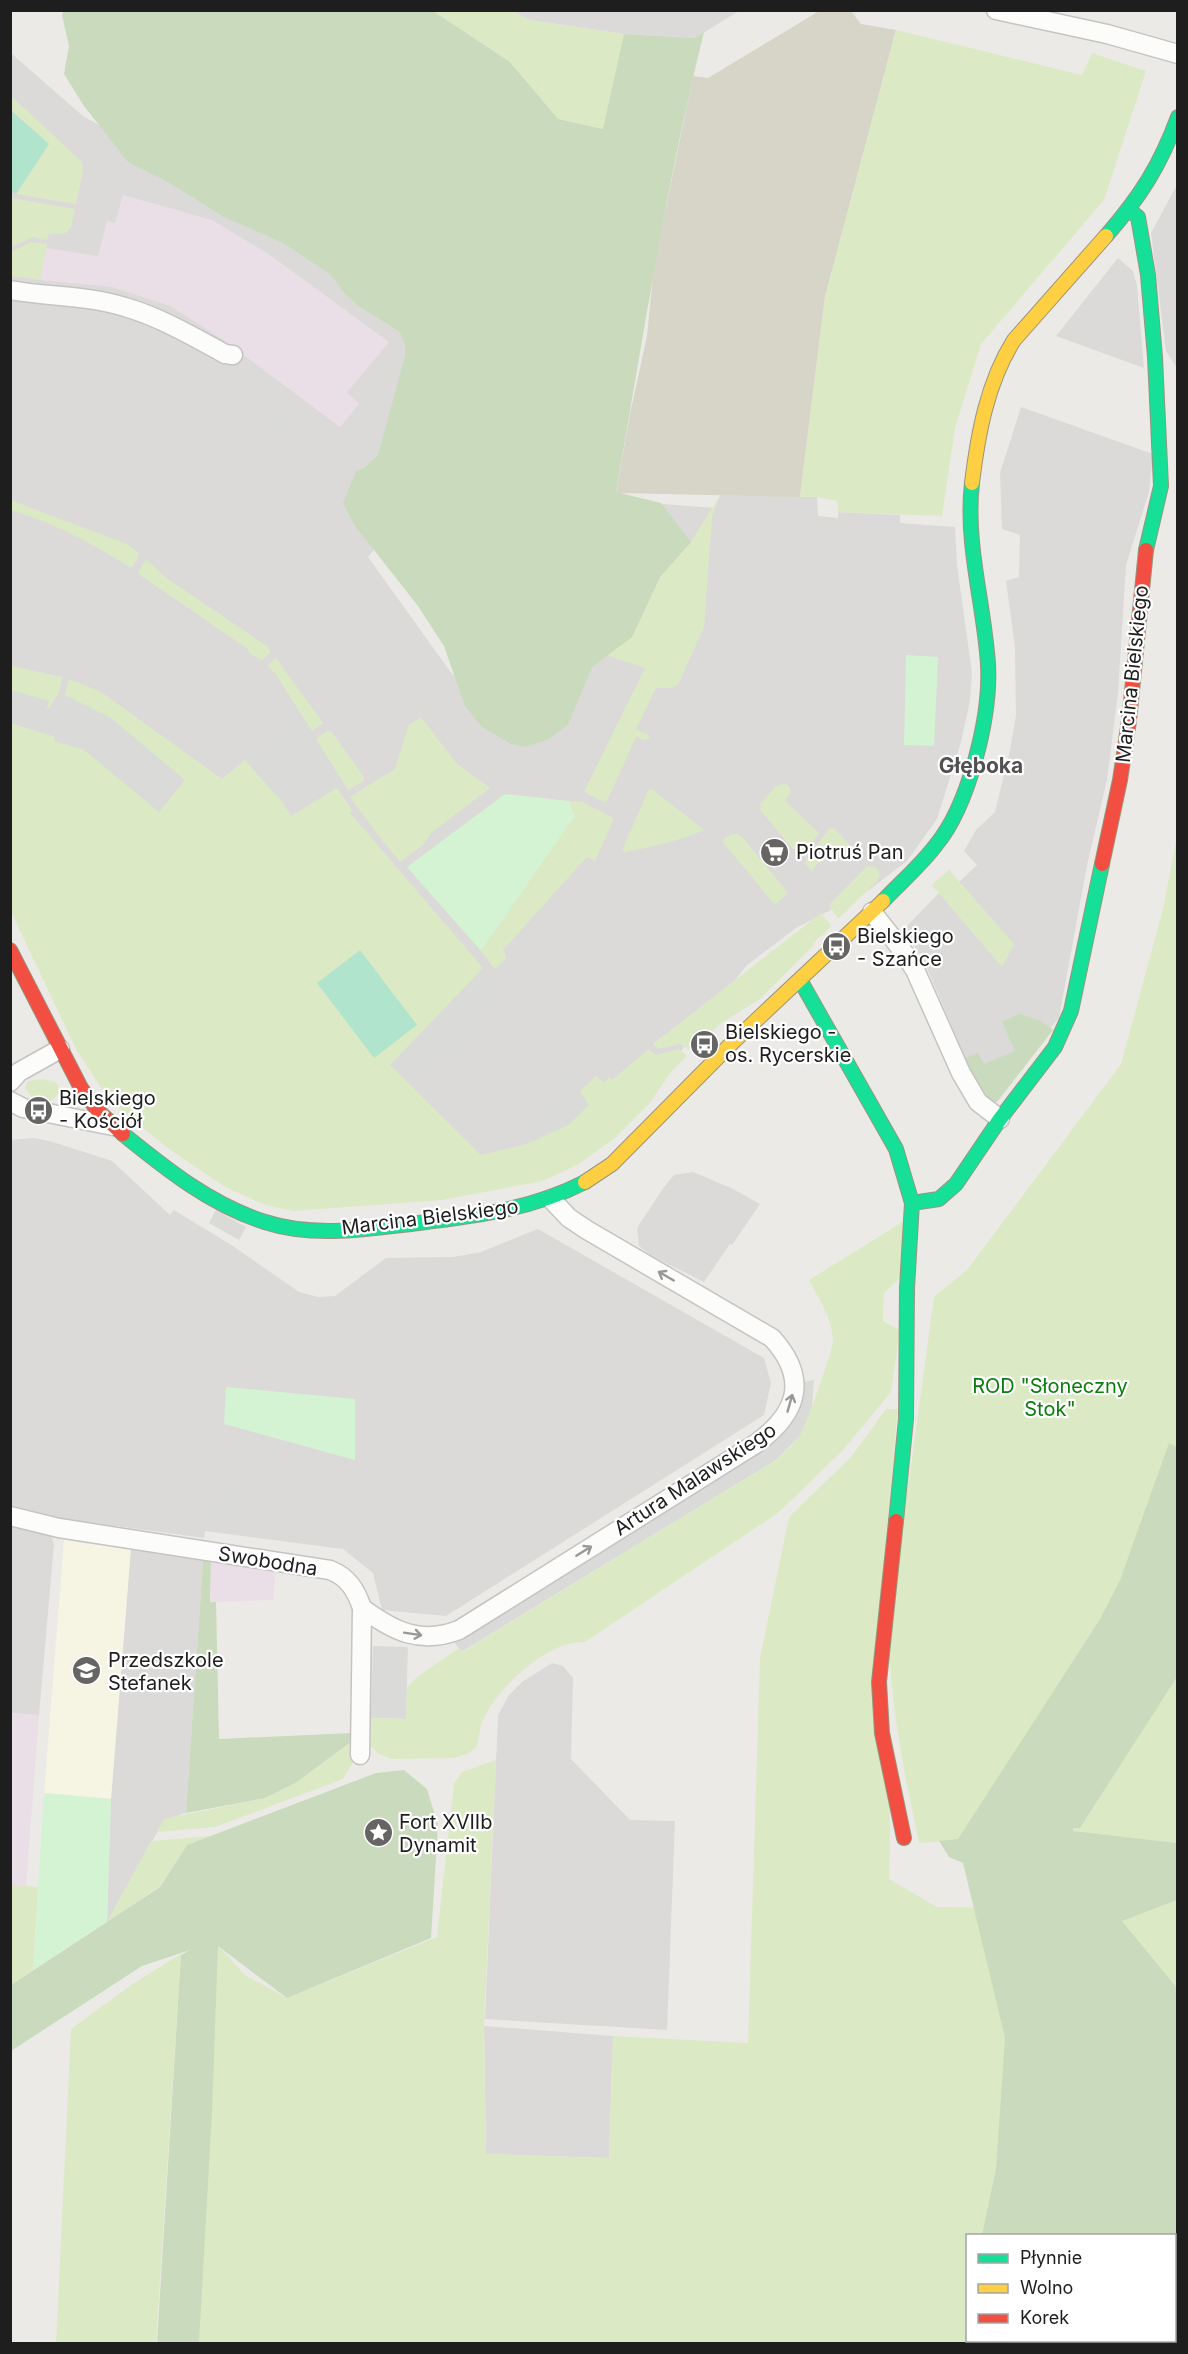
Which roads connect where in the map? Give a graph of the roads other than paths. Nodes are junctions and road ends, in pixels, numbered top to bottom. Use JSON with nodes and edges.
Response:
{"nodes":[{"id":1,"x":996,"y":10,"type":"edge"},
{"id":2,"x":1178,"y":54,"type":"edge"},
{"id":3,"x":1178,"y":117,"type":"edge"},
{"id":4,"x":1129,"y":210,"type":"junction"},
{"id":5,"x":10,"y":290,"type":"edge"},
{"id":6,"x":233,"y":355,"type":"dead end"},
{"id":7,"x":872,"y":912,"type":"junction"},
{"id":8,"x":10,"y":950,"type":"edge"},
{"id":9,"x":800,"y":980,"type":"junction"},
{"id":10,"x":60,"y":1049,"type":"junction"},
{"id":11,"x":10,"y":1082,"type":"edge"},
{"id":12,"x":77,"y":1082,"type":"junction"},
{"id":13,"x":10,"y":1101,"type":"edge"},
{"id":14,"x":55,"y":1114,"type":"junction"},
{"id":15,"x":1000,"y":1119,"type":"junction"},
{"id":16,"x":113,"y":1126,"type":"junction"},
{"id":17,"x":551,"y":1199,"type":"junction"},
{"id":18,"x":912,"y":1203,"type":"junction"},
{"id":19,"x":10,"y":1516,"type":"edge"},
{"id":20,"x":362,"y":1608,"type":"junction"},
{"id":21,"x":360,"y":1755,"type":"dead end"},
{"id":22,"x":904,"y":1838,"type":"dead end"}],
"edges":[{"from":1,"to":2,"type":"street"},
{"from":3,"to":4,"type":"street","name":"Marcina Bielskiego"},
{"from":4,"to":7,"type":"street","name":"Marcina Bielskiego"},
{"from":4,"to":15,"type":"street","name":"Marcina Bielskiego"},
{"from":5,"to":6,"type":"street"},
{"from":7,"to":9,"type":"street","name":"Marcina Bielskiego"},
{"from":7,"to":15,"type":"street"},
{"from":8,"to":10,"type":"street","name":"Marcina Bielskiego"},
{"from":9,"to":17,"type":"street","name":"Marcina Bielskiego"},
{"from":9,"to":18,"type":"street"},
{"from":10,"to":11,"type":"street"},
{"from":10,"to":12,"type":"street","name":"Marcina Bielskiego"},
{"from":12,"to":14,"type":"street"},
{"from":12,"to":16,"type":"street","name":"Marcina Bielskiego"},
{"from":13,"to":14,"type":"street","name":"Marcina Bielskiego"},
{"from":14,"to":16,"type":"street","name":"Marcina Bielskiego"},
{"from":15,"to":18,"type":"street","name":"Marcina Bielskiego"},
{"from":16,"to":17,"type":"street","name":"Marcina Bielskiego"},
{"from":20,"to":17,"type":"street","name":"Artura Malawskiego","one_way":true},
{"from":18,"to":22,"type":"street"},
{"from":19,"to":20,"type":"street","name":"Swobodna"},
{"from":20,"to":21,"type":"street","name":"Swobodna"}]}
